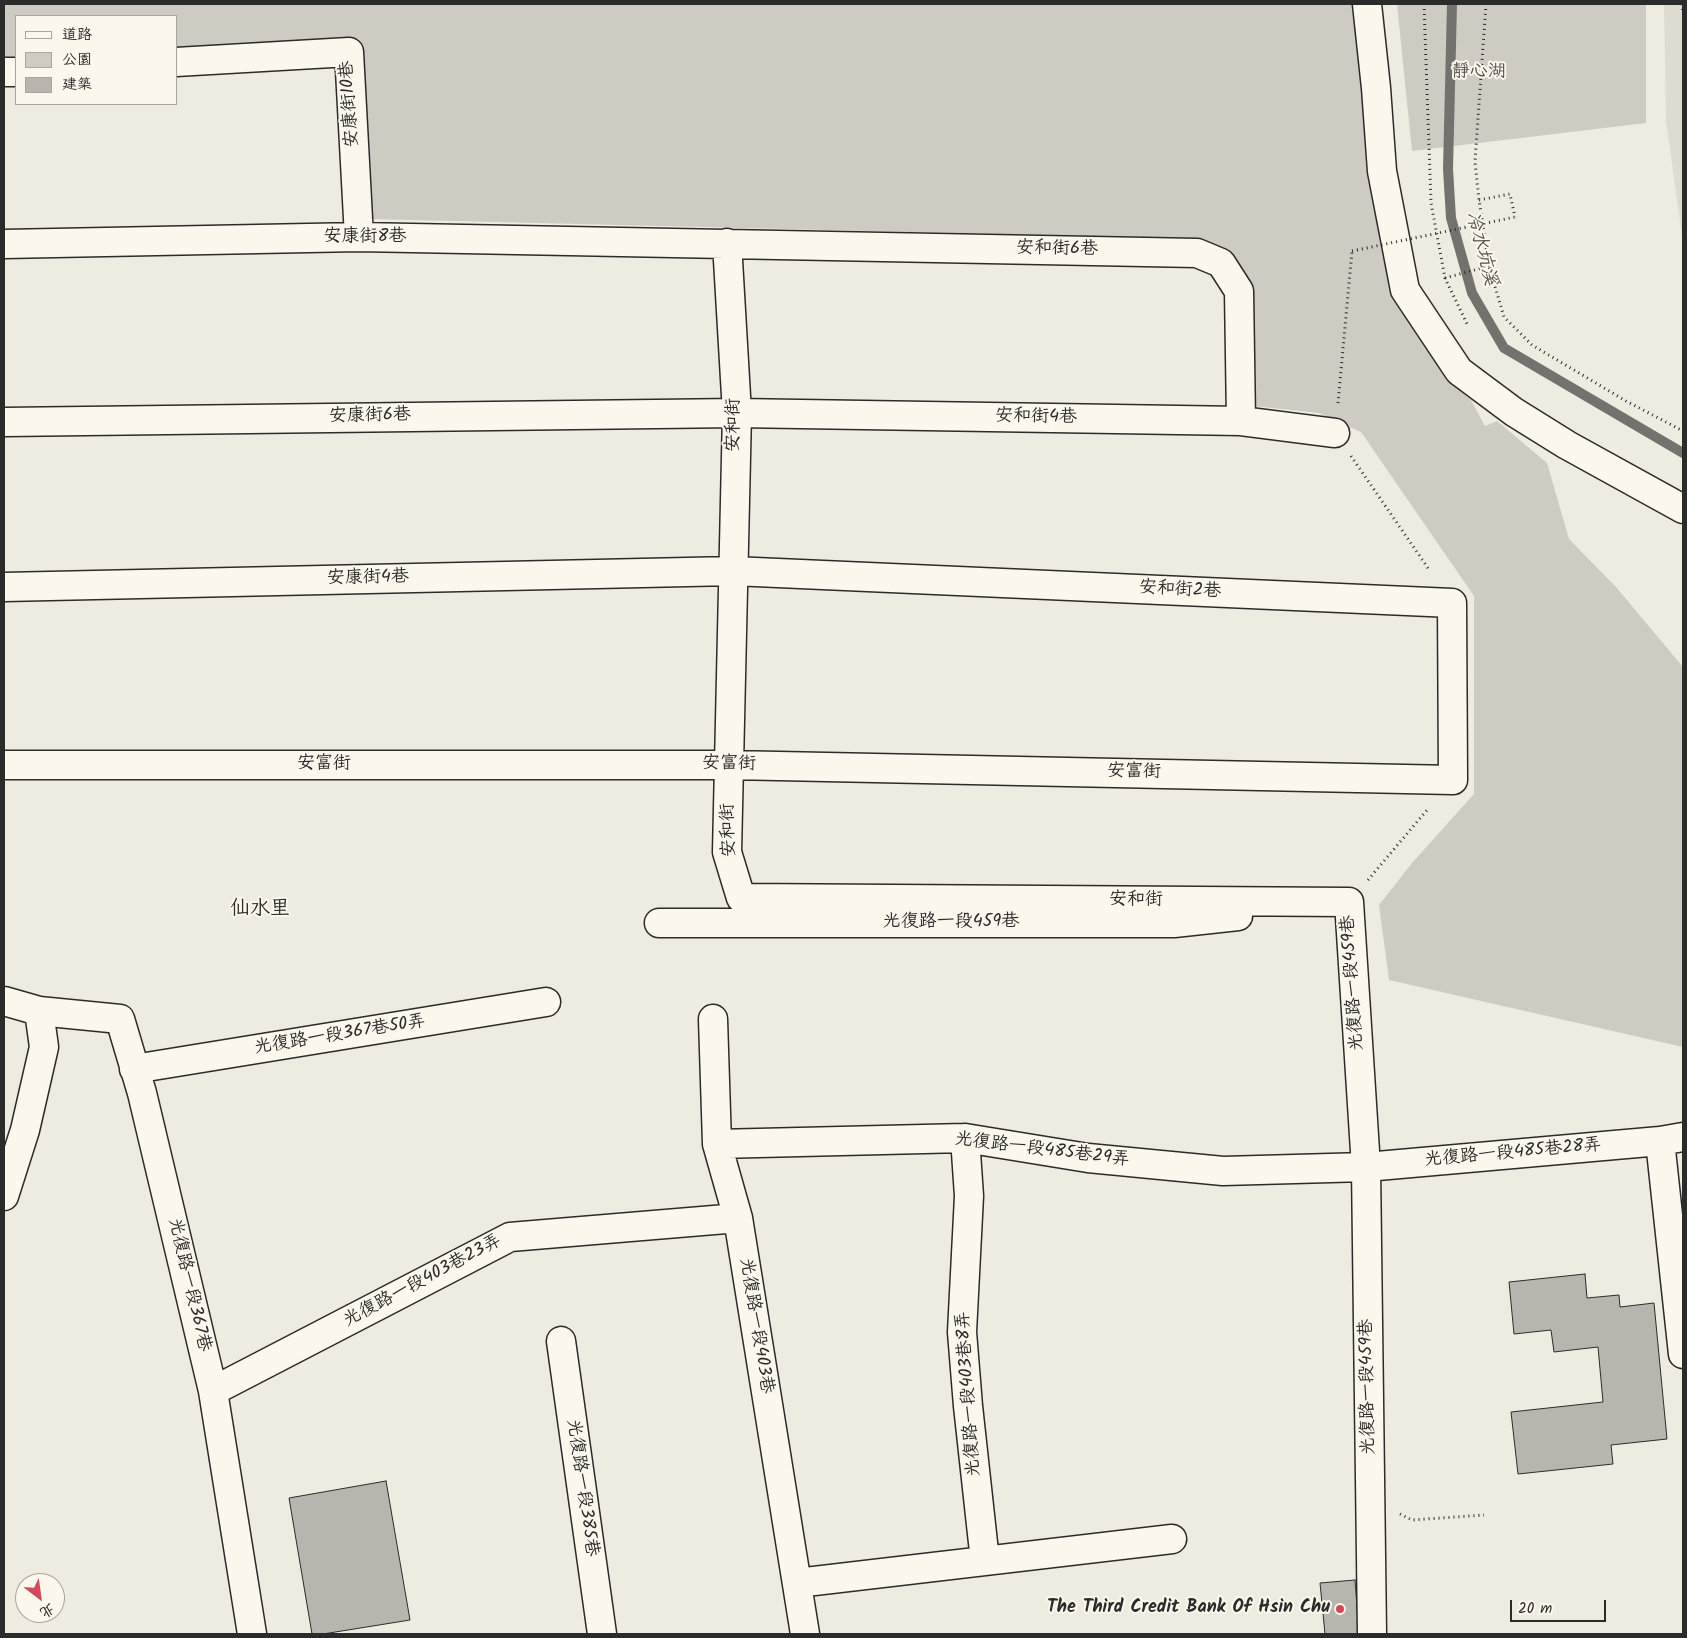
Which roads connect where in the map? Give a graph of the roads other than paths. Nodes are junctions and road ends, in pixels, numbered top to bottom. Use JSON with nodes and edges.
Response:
{"nodes":[{"id":1,"x":1367,"y":4,"type":"edge"},
{"id":2,"x":178,"y":62,"type":"edge"},
{"id":3,"x":360,"y":237,"type":"junction"},
{"id":4,"x":727,"y":243,"type":"junction"},
{"id":5,"x":4,"y":244,"type":"edge"},
{"id":6,"x":737,"y":413,"type":"junction"},
{"id":7,"x":1242,"y":421,"type":"junction"},
{"id":8,"x":4,"y":422,"type":"edge"},
{"id":9,"x":1335,"y":433,"type":"road end"},
{"id":10,"x":1683,"y":509,"type":"edge"},
{"id":11,"x":733,"y":571,"type":"junction"},
{"id":12,"x":4,"y":587,"type":"edge"},
{"id":13,"x":4,"y":765,"type":"edge"},
{"id":14,"x":730,"y":765,"type":"junction"},
{"id":15,"x":1453,"y":780,"type":"joint"},
{"id":16,"x":1349,"y":902,"type":"junction"},
{"id":17,"x":659,"y":923,"type":"dead end"},
{"id":18,"x":4,"y":1001,"type":"edge"},
{"id":19,"x":546,"y":1002,"type":"dead end"},
{"id":20,"x":39,"y":1011,"type":"junction"},
{"id":21,"x":713,"y":1018,"type":"dead end"},
{"id":22,"x":134,"y":1069,"type":"junction"},
{"id":23,"x":965,"y":1138,"type":"junction"},
{"id":24,"x":1672,"y":1139,"type":"edge"},
{"id":25,"x":718,"y":1144,"type":"junction"},
{"id":26,"x":1366,"y":1167,"type":"junction"},
{"id":27,"x":4,"y":1194,"type":"edge"},
{"id":28,"x":738,"y":1218,"type":"junction"},
{"id":29,"x":561,"y":1341,"type":"dead end"},
{"id":30,"x":1683,"y":1354,"type":"edge"},
{"id":31,"x":213,"y":1391,"type":"junction"},
{"id":32,"x":1172,"y":1539,"type":"dead end"},
{"id":33,"x":985,"y":1561,"type":"junction"},
{"id":34,"x":797,"y":1582,"type":"junction"},
{"id":35,"x":252,"y":1634,"type":"edge"},
{"id":36,"x":602,"y":1634,"type":"edge"},
{"id":37,"x":805,"y":1634,"type":"edge"},
{"id":38,"x":1372,"y":1634,"type":"edge"}],
"edges":[{"from":1,"to":10,"type":"street"},
{"from":2,"to":3,"type":"street","name":"安康街10巷"},
{"from":3,"to":4,"type":"street","name":"安康街8巷"},
{"from":3,"to":5,"type":"street","name":"安康街8巷"},
{"from":4,"to":6,"type":"street","name":"安和街"},
{"from":4,"to":7,"type":"street","name":"安和街6巷"},
{"from":6,"to":7,"type":"street","name":"安和街4巷"},
{"from":6,"to":8,"type":"street","name":"安康街6巷"},
{"from":6,"to":11,"type":"street","name":"安和街"},
{"from":7,"to":9,"type":"street","name":"安和街4巷"},
{"from":11,"to":12,"type":"street","name":"安康街4巷"},
{"from":11,"to":14,"type":"street","name":"安和街"},
{"from":11,"to":15,"type":"street","name":"安和街2巷"},
{"from":13,"to":14,"type":"street","name":"安富街"},
{"from":14,"to":15,"type":"street","name":"安富街"},
{"from":14,"to":16,"type":"street","name":"安和街"},
{"from":16,"to":17,"type":"street","name":"光復路一段459巷"},
{"from":16,"to":26,"type":"street","name":"光復路一段459巷"},
{"from":18,"to":20,"type":"street"},
{"from":19,"to":22,"type":"street","name":"光復路一段367巷50弄"},
{"from":20,"to":22,"type":"street","name":"光復路一段367巷"},
{"from":20,"to":27,"type":"street"},
{"from":21,"to":25,"type":"street","name":"光復路一段403巷"},
{"from":22,"to":31,"type":"street","name":"光復路一段367巷"},
{"from":23,"to":25,"type":"street","name":"光復路一段485巷29弄"},
{"from":23,"to":26,"type":"street","name":"光復路一段485巷29弄"},
{"from":23,"to":33,"type":"street","name":"光復路一段403巷8弄"},
{"from":24,"to":26,"type":"street","name":"光復路一段485巷28弄"},
{"from":24,"to":30,"type":"street"},
{"from":25,"to":28,"type":"street","name":"光復路一段403巷"},
{"from":26,"to":38,"type":"street","name":"光復路一段459巷"},
{"from":28,"to":31,"type":"street","name":"光復路一段403巷23弄"},
{"from":28,"to":34,"type":"street","name":"光復路一段403巷"},
{"from":29,"to":36,"type":"street","name":"光復路一段385巷"},
{"from":31,"to":35,"type":"street","name":"光復路一段367巷"},
{"from":32,"to":33,"type":"street"},
{"from":33,"to":34,"type":"street"},
{"from":34,"to":37,"type":"street","name":"光復路一段403巷"}]}
